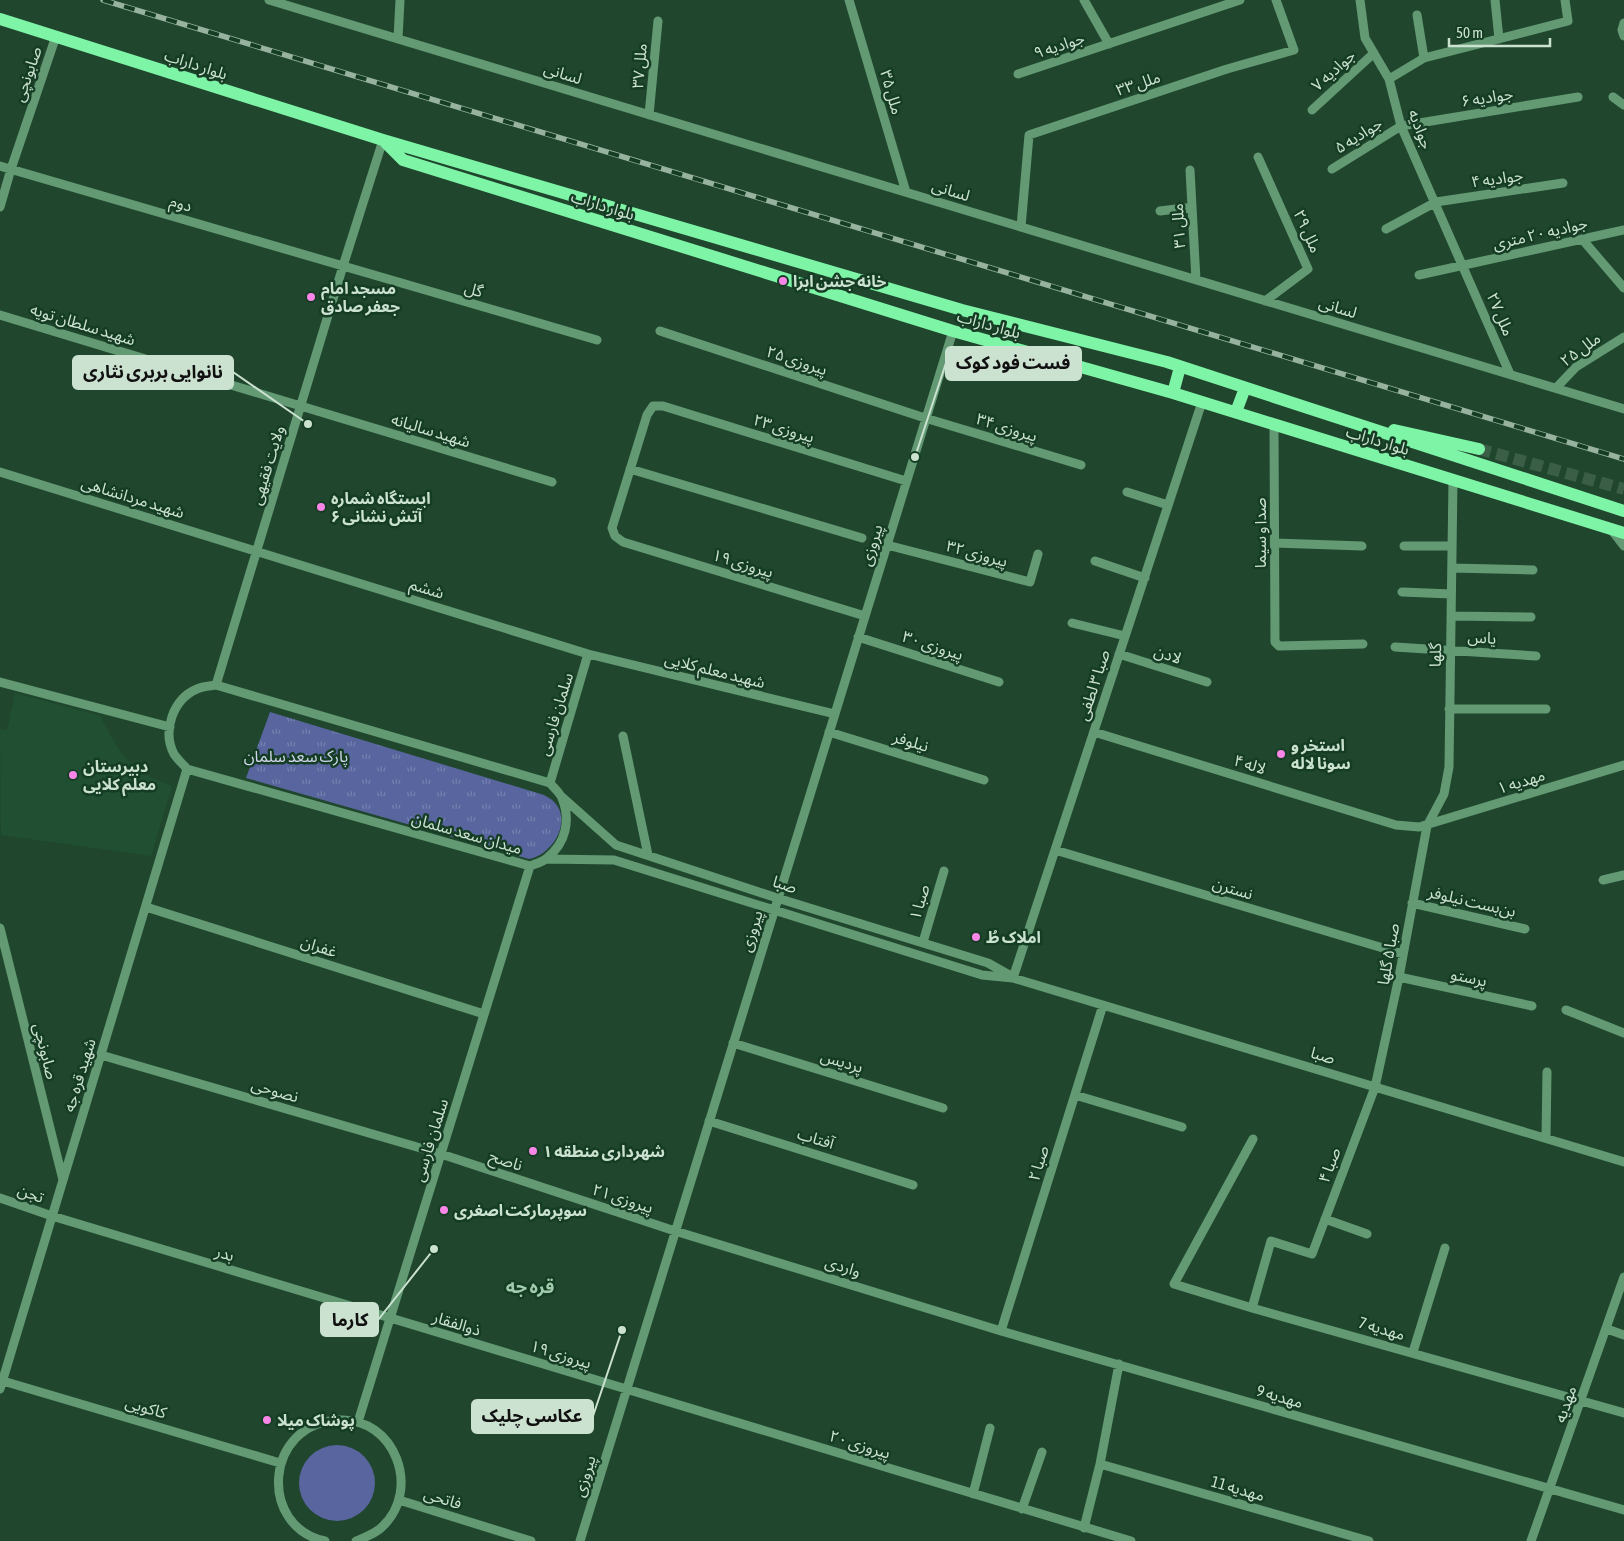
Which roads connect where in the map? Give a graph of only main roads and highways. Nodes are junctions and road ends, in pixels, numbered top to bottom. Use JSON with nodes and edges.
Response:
{"nodes":[{"id":1,"x":0,"y":19,"type":"edge"},
{"id":2,"x":383,"y":140,"type":"junction"},
{"id":3,"x":1180,"y":367,"type":"junction"},
{"id":4,"x":1245,"y":388,"type":"junction"},
{"id":5,"x":1173,"y":393,"type":"junction"},
{"id":6,"x":1236,"y":412,"type":"junction"},
{"id":7,"x":1357,"y":425,"type":"junction"},
{"id":8,"x":1479,"y":449,"type":"tunnel mouth"},
{"id":9,"x":1624,"y":511,"type":"edge"},
{"id":10,"x":1624,"y":532,"type":"edge"}],
"edges":[{"from":1,"to":2,"type":"main road","name":"بلوار داراب"},
{"from":2,"to":3,"type":"main road","name":"بلوار داراب"},
{"from":2,"to":5,"type":"main road","name":"بلوار داراب"},
{"from":3,"to":4,"type":"main road","name":"بلوار داراب"},
{"from":3,"to":5,"type":"main road"},
{"from":4,"to":6,"type":"main road"},
{"from":4,"to":7,"type":"main road","name":"بلوار داراب"},
{"from":5,"to":6,"type":"main road","name":"بلوار داراب"},
{"from":6,"to":10,"type":"main road","name":"بلوار داراب"},
{"from":7,"to":8,"type":"main road"},
{"from":7,"to":9,"type":"main road","name":"بلوار داراب"}]}
